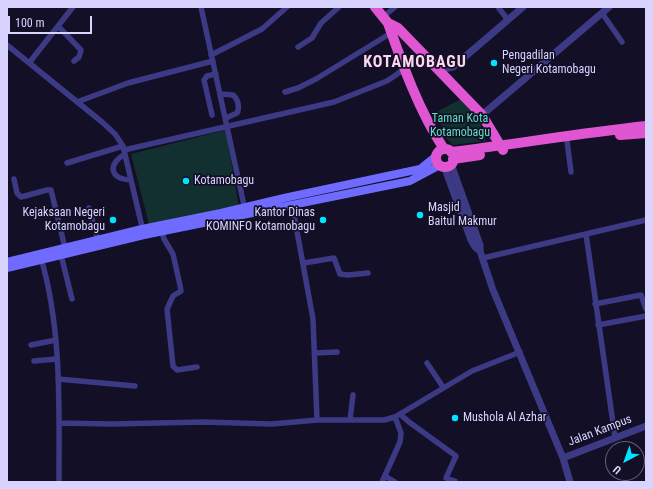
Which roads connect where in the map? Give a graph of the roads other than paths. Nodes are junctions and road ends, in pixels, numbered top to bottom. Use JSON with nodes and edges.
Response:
{"nodes":[{"id":1,"x":73,"y":7,"type":"edge"},
{"id":2,"x":201,"y":7,"type":"edge"},
{"id":3,"x":287,"y":7,"type":"edge"},
{"id":4,"x":339,"y":7,"type":"edge"},
{"id":5,"x":374,"y":7,"type":"edge"},
{"id":6,"x":395,"y":7,"type":"edge"},
{"id":7,"x":498,"y":7,"type":"edge"},
{"id":8,"x":523,"y":7,"type":"edge"},
{"id":9,"x":609,"y":7,"type":"edge"},
{"id":10,"x":602,"y":13,"type":"junction"},
{"id":11,"x":508,"y":20,"type":"junction"},
{"id":12,"x":388,"y":24,"type":"junction"},
{"id":13,"x":58,"y":26,"type":"junction"},
{"id":14,"x":409,"y":41,"type":"junction"},
{"id":15,"x":622,"y":42,"type":"dead end"},
{"id":16,"x":7,"y":45,"type":"edge"},
{"id":17,"x":298,"y":47,"type":"dead end"},
{"id":18,"x":396,"y":47,"type":"junction"},
{"id":19,"x":211,"y":54,"type":"junction"},
{"id":20,"x":74,"y":61,"type":"dead end"},
{"id":21,"x":213,"y":62,"type":"junction"},
{"id":22,"x":29,"y":63,"type":"junction"},
{"id":23,"x":453,"y":67,"type":"junction"},
{"id":24,"x":406,"y":68,"type":"junction"},
{"id":25,"x":439,"y":70,"type":"junction"},
{"id":26,"x":216,"y":74,"type":"junction"},
{"id":27,"x":449,"y":80,"type":"junction"},
{"id":28,"x":285,"y":92,"type":"dead end"},
{"id":29,"x":221,"y":94,"type":"junction"},
{"id":30,"x":76,"y":102,"type":"junction"},
{"id":31,"x":212,"y":115,"type":"dead end"},
{"id":32,"x":482,"y":115,"type":"junction"},
{"id":33,"x":226,"y":118,"type":"junction"},
{"id":34,"x":646,"y":126,"type":"edge"},
{"id":35,"x":228,"y":127,"type":"junction"},
{"id":36,"x":646,"y":133,"type":"edge"},
{"id":37,"x":567,"y":141,"type":"junction"},
{"id":38,"x":502,"y":149,"type":"junction"},
{"id":39,"x":124,"y":150,"type":"junction"},
{"id":40,"x":446,"y":159,"type":"junction"},
{"id":41,"x":67,"y":164,"type":"dead end"},
{"id":42,"x":571,"y":172,"type":"dead end"},
{"id":43,"x":14,"y":179,"type":"dead end"},
{"id":44,"x":131,"y":180,"type":"junction"},
{"id":45,"x":292,"y":204,"type":"junction"},
{"id":46,"x":89,"y":208,"type":"dead end"},
{"id":47,"x":246,"y":211,"type":"junction"},
{"id":48,"x":646,"y":220,"type":"edge"},
{"id":49,"x":143,"y":232,"type":"junction"},
{"id":50,"x":162,"y":232,"type":"junction"},
{"id":51,"x":586,"y":234,"type":"junction"},
{"id":52,"x":98,"y":240,"type":"junction"},
{"id":53,"x":63,"y":251,"type":"junction"},
{"id":54,"x":41,"y":256,"type":"junction"},
{"id":55,"x":483,"y":258,"type":"junction"},
{"id":56,"x":7,"y":262,"type":"edge"},
{"id":57,"x":304,"y":263,"type":"junction"},
{"id":58,"x":7,"y":268,"type":"edge"},
{"id":59,"x":368,"y":273,"type":"dead end"},
{"id":60,"x":72,"y":299,"type":"dead end"},
{"id":61,"x":595,"y":304,"type":"junction"},
{"id":62,"x":646,"y":309,"type":"edge"},
{"id":63,"x":646,"y":316,"type":"edge"},
{"id":64,"x":598,"y":325,"type":"junction"},
{"id":65,"x":56,"y":340,"type":"junction"},
{"id":66,"x":32,"y":345,"type":"dead end"},
{"id":67,"x":337,"y":352,"type":"dead end"},
{"id":68,"x":520,"y":352,"type":"junction"},
{"id":69,"x":315,"y":353,"type":"junction"},
{"id":70,"x":57,"y":359,"type":"junction"},
{"id":71,"x":34,"y":361,"type":"dead end"},
{"id":72,"x":427,"y":363,"type":"dead end"},
{"id":73,"x":197,"y":367,"type":"dead end"},
{"id":74,"x":58,"y":378,"type":"junction"},
{"id":75,"x":135,"y":386,"type":"dead end"},
{"id":76,"x":443,"y":387,"type":"junction"},
{"id":77,"x":353,"y":395,"type":"dead end"},
{"id":78,"x":398,"y":415,"type":"junction"},
{"id":79,"x":317,"y":420,"type":"junction"},
{"id":80,"x":350,"y":420,"type":"junction"},
{"id":81,"x":59,"y":422,"type":"junction"},
{"id":82,"x":646,"y":426,"type":"edge"},
{"id":83,"x":615,"y":436,"type":"junction"},
{"id":84,"x":563,"y":458,"type":"junction"},
{"id":85,"x":385,"y":476,"type":"junction"},
{"id":86,"x":455,"y":481,"type":"edge"},
{"id":87,"x":59,"y":482,"type":"edge"},
{"id":88,"x":382,"y":482,"type":"edge"},
{"id":89,"x":395,"y":482,"type":"edge"},
{"id":90,"x":570,"y":482,"type":"edge"}],
"edges":[{"from":1,"to":13,"type":"street"},
{"from":2,"to":19,"type":"street"},
{"from":3,"to":19,"type":"street"},
{"from":4,"to":17,"type":"street"},
{"from":5,"to":12,"type":"highway"},
{"from":6,"to":12,"type":"street"},
{"from":7,"to":11,"type":"street"},
{"from":8,"to":11,"type":"street"},
{"from":9,"to":10,"type":"street"},
{"from":10,"to":15,"type":"street"},
{"from":10,"to":32,"type":"street"},
{"from":11,"to":23,"type":"street"},
{"from":12,"to":14,"type":"highway"},
{"from":12,"to":18,"type":"highway"},
{"from":12,"to":28,"type":"street"},
{"from":13,"to":20,"type":"street"},
{"from":13,"to":22,"type":"street"},
{"from":14,"to":18,"type":"highway"},
{"from":14,"to":25,"type":"highway"},
{"from":16,"to":22,"type":"street"},
{"from":18,"to":24,"type":"highway"},
{"from":19,"to":21,"type":"street"},
{"from":21,"to":26,"type":"street"},
{"from":21,"to":30,"type":"street"},
{"from":22,"to":30,"type":"street"},
{"from":23,"to":25,"type":"street"},
{"from":23,"to":27,"type":"street"},
{"from":24,"to":35,"type":"street"},
{"from":24,"to":40,"type":"highway"},
{"from":25,"to":27,"type":"highway"},
{"from":26,"to":29,"type":"street"},
{"from":26,"to":31,"type":"street"},
{"from":27,"to":32,"type":"highway"},
{"from":29,"to":33,"type":"street"},
{"from":29,"to":33,"type":"street"},
{"from":30,"to":39,"type":"street"},
{"from":32,"to":38,"type":"highway"},
{"from":33,"to":35,"type":"street"},
{"from":34,"to":38,"type":"highway"},
{"from":35,"to":39,"type":"street"},
{"from":35,"to":47,"type":"street"},
{"from":36,"to":37,"type":"highway"},
{"from":37,"to":38,"type":"highway"},
{"from":37,"to":42,"type":"street"},
{"from":38,"to":40,"type":"highway"},
{"from":39,"to":41,"type":"street"},
{"from":39,"to":44,"type":"street"},
{"from":39,"to":44,"type":"street"},
{"from":40,"to":45,"type":"main road"},
{"from":40,"to":47,"type":"main road"},
{"from":40,"to":55,"type":"street"},
{"from":43,"to":53,"type":"street"},
{"from":44,"to":49,"type":"street"},
{"from":45,"to":47,"type":"main road"},
{"from":45,"to":57,"type":"street"},
{"from":46,"to":52,"type":"street"},
{"from":47,"to":49,"type":"main road"},
{"from":47,"to":50,"type":"main road"},
{"from":48,"to":51,"type":"street"},
{"from":49,"to":50,"type":"main road"},
{"from":49,"to":52,"type":"main road"},
{"from":49,"to":53,"type":"main road"},
{"from":50,"to":73,"type":"street"},
{"from":51,"to":55,"type":"street"},
{"from":51,"to":61,"type":"street"},
{"from":52,"to":53,"type":"main road"},
{"from":53,"to":54,"type":"main road"},
{"from":53,"to":60,"type":"street"},
{"from":54,"to":56,"type":"main road"},
{"from":54,"to":58,"type":"main road"},
{"from":54,"to":65,"type":"street"},
{"from":55,"to":68,"type":"street"},
{"from":57,"to":59,"type":"street"},
{"from":57,"to":69,"type":"street"},
{"from":61,"to":62,"type":"street"},
{"from":61,"to":64,"type":"street"},
{"from":63,"to":64,"type":"street"},
{"from":64,"to":83,"type":"street"},
{"from":65,"to":66,"type":"street"},
{"from":65,"to":70,"type":"street"},
{"from":67,"to":69,"type":"street"},
{"from":68,"to":76,"type":"street"},
{"from":68,"to":84,"type":"street"},
{"from":69,"to":79,"type":"street"},
{"from":70,"to":71,"type":"street"},
{"from":70,"to":74,"type":"street"},
{"from":72,"to":76,"type":"street"},
{"from":74,"to":75,"type":"street"},
{"from":74,"to":81,"type":"street"},
{"from":76,"to":78,"type":"street"},
{"from":77,"to":80,"type":"street"},
{"from":78,"to":80,"type":"street"},
{"from":78,"to":85,"type":"street"},
{"from":78,"to":86,"type":"street"},
{"from":79,"to":80,"type":"street"},
{"from":79,"to":81,"type":"street"},
{"from":81,"to":87,"type":"street"},
{"from":82,"to":83,"type":"street","name":"Jalan Kampus"},
{"from":83,"to":84,"type":"street","name":"Jalan Kampus"},
{"from":84,"to":90,"type":"street"},
{"from":85,"to":88,"type":"street"},
{"from":85,"to":89,"type":"street"}]}
